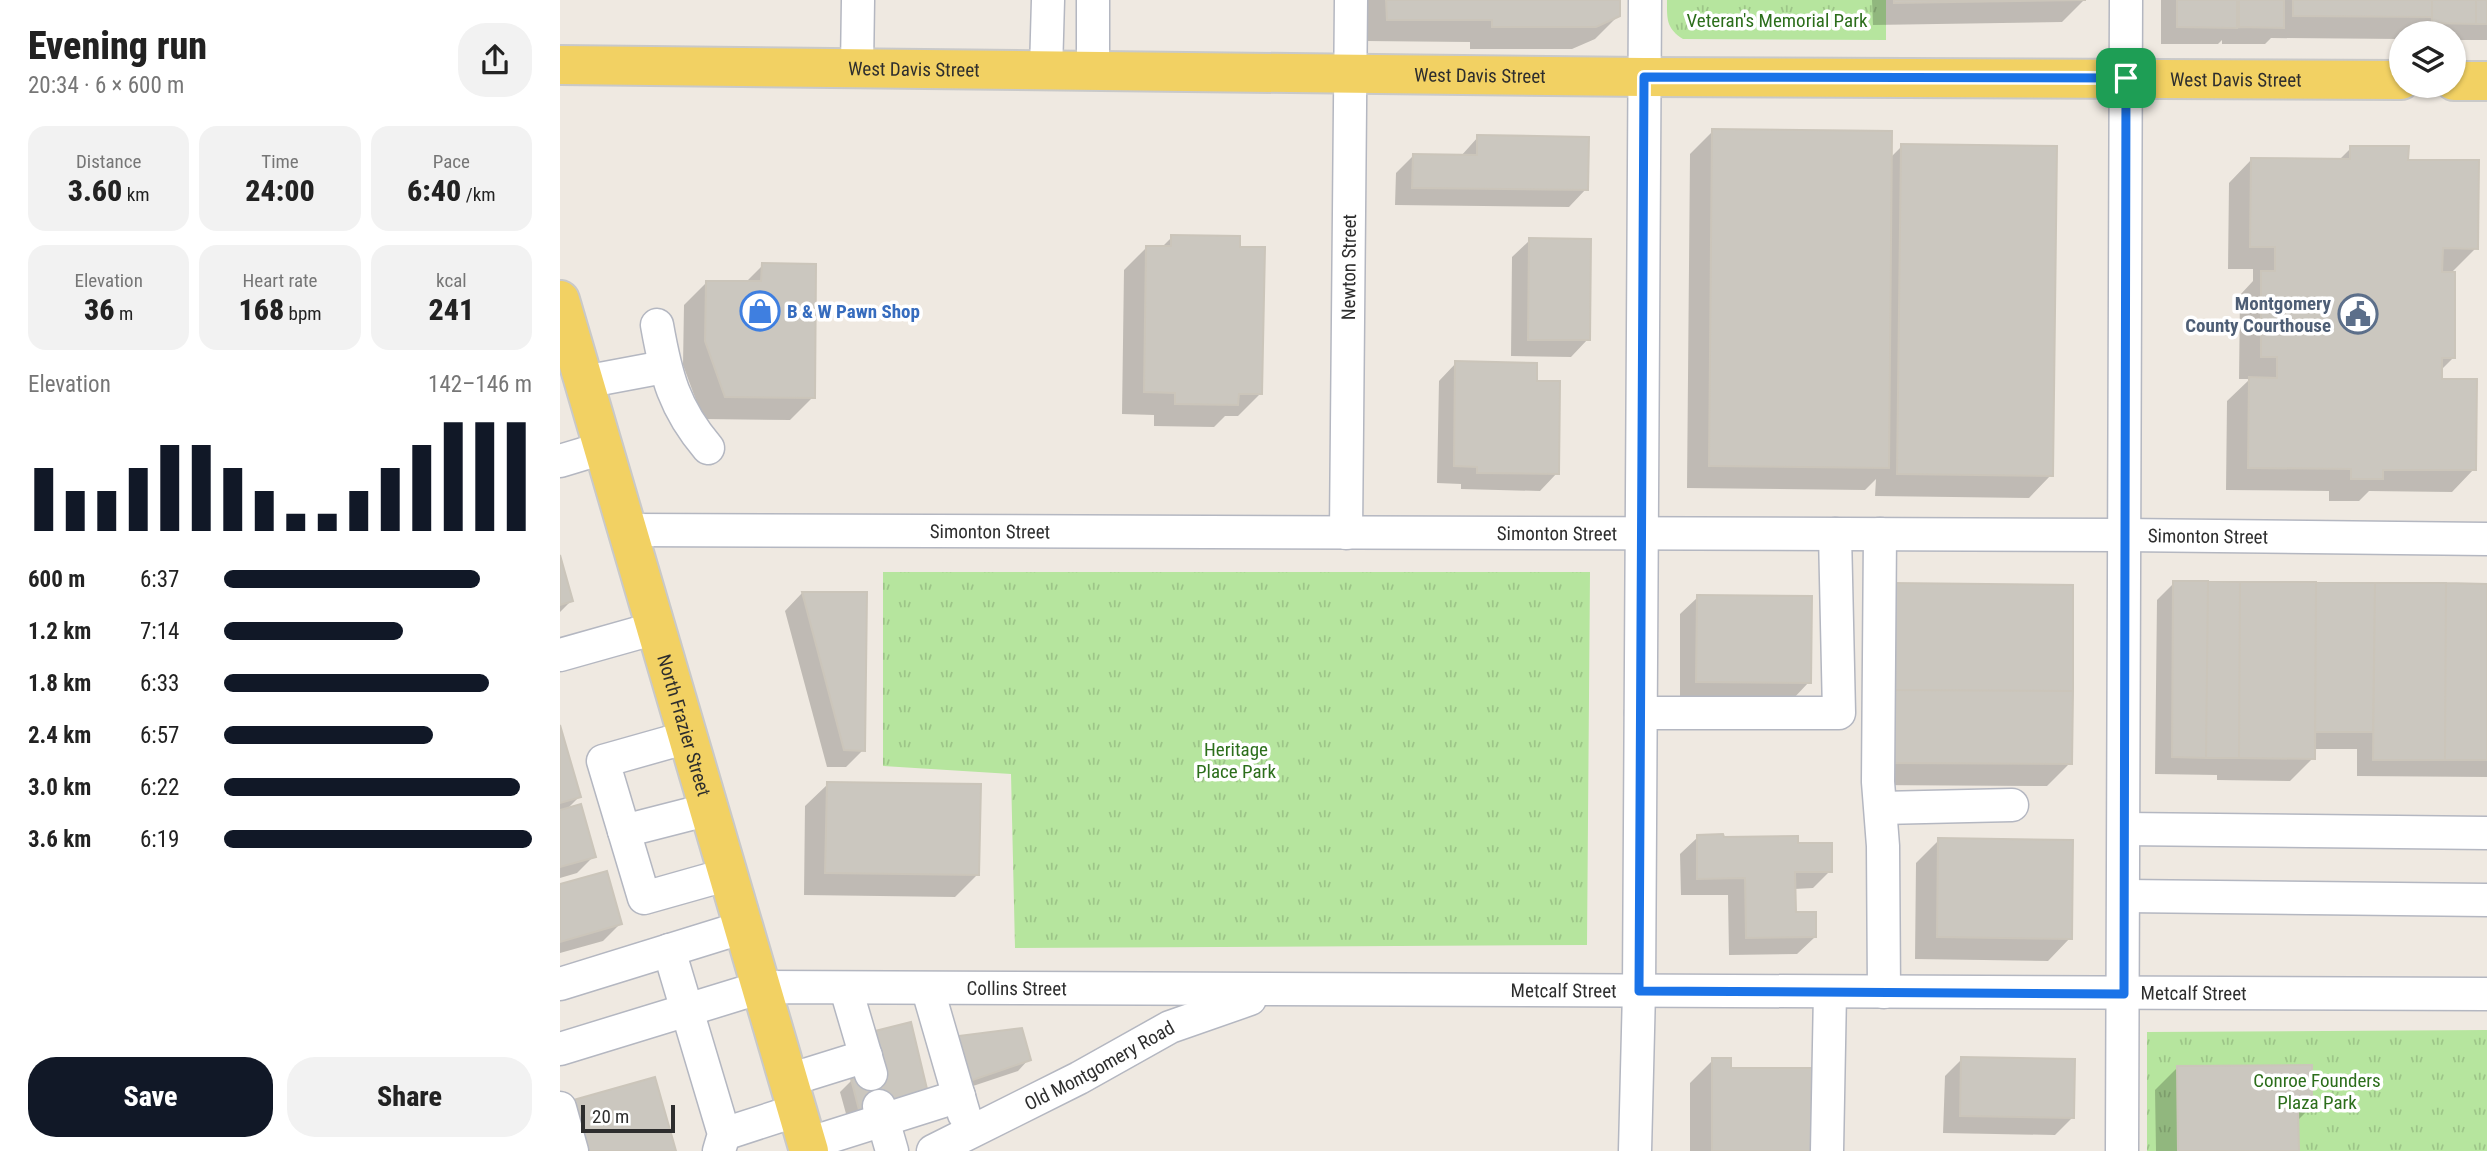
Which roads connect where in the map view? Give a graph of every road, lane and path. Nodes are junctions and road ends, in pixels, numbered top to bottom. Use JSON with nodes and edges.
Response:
{"nodes":[{"id":1,"x":858,"y":0,"type":"edge"},
{"id":2,"x":1048,"y":0,"type":"edge"},
{"id":3,"x":1093,"y":0,"type":"edge"},
{"id":4,"x":1351,"y":0,"type":"edge"},
{"id":5,"x":1645,"y":0,"type":"edge"},
{"id":6,"x":2126,"y":0,"type":"edge"},
{"id":7,"x":560,"y":65,"type":"edge"},
{"id":8,"x":857,"y":68,"type":"junction"},
{"id":9,"x":1046,"y":71,"type":"junction"},
{"id":10,"x":1093,"y":72,"type":"junction"},
{"id":11,"x":1350,"y":73,"type":"junction"},
{"id":12,"x":1644,"y":77,"type":"junction"},
{"id":13,"x":2126,"y":78,"type":"junction"},
{"id":14,"x":2389,"y":80,"type":"edge"},
{"id":15,"x":2466,"y":80,"type":"edge"},
{"id":16,"x":2487,"y":81,"type":"edge"},
{"id":17,"x":560,"y":300,"type":"edge"},
{"id":18,"x":657,"y":325,"type":"dead end"},
{"id":19,"x":664,"y":367,"type":"junction"},
{"id":20,"x":584,"y":382,"type":"junction"},
{"id":21,"x":603,"y":448,"type":"junction"},
{"id":22,"x":708,"y":448,"type":"dead end"},
{"id":23,"x":560,"y":461,"type":"edge"},
{"id":24,"x":628,"y":530,"type":"junction"},
{"id":25,"x":1346,"y":533,"type":"junction"},
{"id":26,"x":1641,"y":533,"type":"junction"},
{"id":27,"x":1835,"y":534,"type":"junction"},
{"id":28,"x":1880,"y":534,"type":"junction"},
{"id":29,"x":2123,"y":535,"type":"junction"},
{"id":30,"x":2487,"y":539,"type":"edge"},
{"id":31,"x":656,"y":628,"type":"junction"},
{"id":32,"x":560,"y":655,"type":"edge"},
{"id":33,"x":1641,"y":713,"type":"junction"},
{"id":34,"x":688,"y":737,"type":"junction"},
{"id":35,"x":2012,"y":805,"type":"dead end"},
{"id":36,"x":1881,"y":808,"type":"junction"},
{"id":37,"x":710,"y":809,"type":"junction"},
{"id":38,"x":2124,"y":829,"type":"junction"},
{"id":39,"x":624,"y":831,"type":"junction"},
{"id":40,"x":2487,"y":834,"type":"edge"},
{"id":41,"x":729,"y":874,"type":"junction"},
{"id":42,"x":2124,"y":896,"type":"junction"},
{"id":43,"x":2487,"y":900,"type":"edge"},
{"id":44,"x":744,"y":927,"type":"junction"},
{"id":45,"x":669,"y":950,"type":"junction"},
{"id":46,"x":560,"y":984,"type":"edge"},
{"id":47,"x":762,"y":987,"type":"junction"},
{"id":48,"x":846,"y":989,"type":"junction"},
{"id":49,"x":928,"y":990,"type":"junction"},
{"id":50,"x":1271,"y":991,"type":"junction"},
{"id":51,"x":1639,"y":991,"type":"junction"},
{"id":52,"x":1830,"y":992,"type":"junction"},
{"id":53,"x":1884,"y":992,"type":"junction"},
{"id":54,"x":2124,"y":994,"type":"junction"},
{"id":55,"x":2487,"y":994,"type":"edge"},
{"id":56,"x":687,"y":1010,"type":"junction"},
{"id":57,"x":560,"y":1049,"type":"edge"},
{"id":58,"x":959,"y":1096,"type":"junction"},
{"id":59,"x":560,"y":1108,"type":"edge"},
{"id":60,"x":881,"y":1113,"type":"junction"},
{"id":61,"x":801,"y":1121,"type":"edge"},
{"id":62,"x":968,"y":1133,"type":"junction"},
{"id":63,"x":722,"y":1142,"type":"edge"},
{"id":64,"x":572,"y":1151,"type":"edge"},
{"id":65,"x":892,"y":1151,"type":"edge"},
{"id":66,"x":933,"y":1151,"type":"edge"},
{"id":67,"x":1635,"y":1151,"type":"edge"},
{"id":68,"x":1827,"y":1151,"type":"edge"},
{"id":69,"x":2122,"y":1151,"type":"edge"}],
"edges":[{"from":1,"to":8,"type":"street"},
{"from":2,"to":9,"type":"street"},
{"from":3,"to":10,"type":"street"},
{"from":4,"to":11,"type":"street","name":"Newton Street"},
{"from":5,"to":12,"type":"street"},
{"from":6,"to":13,"type":"street"},
{"from":7,"to":8,"type":"main road","name":"West Davis Street"},
{"from":8,"to":9,"type":"main road","name":"West Davis Street"},
{"from":9,"to":10,"type":"main road","name":"West Davis Street"},
{"from":10,"to":11,"type":"main road","name":"West Davis Street"},
{"from":11,"to":12,"type":"main road","name":"West Davis Street"},
{"from":11,"to":25,"type":"street","name":"Newton Street"},
{"from":12,"to":13,"type":"main road","name":"West Davis Street"},
{"from":12,"to":26,"type":"street"},
{"from":13,"to":14,"type":"main road","name":"West Davis Street"},
{"from":13,"to":29,"type":"street"},
{"from":15,"to":16,"type":"main road"},
{"from":17,"to":20,"type":"main road","name":"North Frazier Street"},
{"from":18,"to":19,"type":"street"},
{"from":19,"to":20,"type":"street"},
{"from":19,"to":22,"type":"street"},
{"from":20,"to":21,"type":"main road","name":"North Frazier Street"},
{"from":21,"to":23,"type":"street"},
{"from":21,"to":24,"type":"main road","name":"North Frazier Street"},
{"from":24,"to":25,"type":"street","name":"Simonton Street"},
{"from":24,"to":31,"type":"main road","name":"North Frazier Street"},
{"from":25,"to":26,"type":"street","name":"Simonton Street"},
{"from":26,"to":27,"type":"street","name":"Simonton Street"},
{"from":26,"to":33,"type":"street"},
{"from":27,"to":28,"type":"street","name":"Simonton Street"},
{"from":27,"to":33,"type":"street"},
{"from":28,"to":29,"type":"street","name":"Simonton Street"},
{"from":28,"to":36,"type":"street"},
{"from":29,"to":30,"type":"street","name":"Simonton Street"},
{"from":29,"to":38,"type":"street"},
{"from":31,"to":32,"type":"street"},
{"from":31,"to":34,"type":"main road","name":"North Frazier Street"},
{"from":33,"to":51,"type":"street"},
{"from":34,"to":37,"type":"main road","name":"North Frazier Street"},
{"from":34,"to":39,"type":"street"},
{"from":35,"to":36,"type":"street"},
{"from":36,"to":53,"type":"street"},
{"from":37,"to":39,"type":"street"},
{"from":37,"to":41,"type":"main road","name":"North Frazier Street"},
{"from":38,"to":40,"type":"street"},
{"from":38,"to":42,"type":"street"},
{"from":39,"to":41,"type":"street"},
{"from":41,"to":44,"type":"main road","name":"North Frazier Street"},
{"from":42,"to":43,"type":"street"},
{"from":42,"to":54,"type":"street"},
{"from":44,"to":45,"type":"street"},
{"from":44,"to":47,"type":"main road","name":"North Frazier Street"},
{"from":45,"to":46,"type":"street"},
{"from":45,"to":56,"type":"street"},
{"from":47,"to":48,"type":"street","name":"Collins Street"},
{"from":47,"to":56,"type":"street","name":"Collins Street"},
{"from":47,"to":61,"type":"main road","name":"North Frazier Street"},
{"from":48,"to":49,"type":"street","name":"Collins Street"},
{"from":48,"to":61,"type":"street"},
{"from":49,"to":50,"type":"street","name":"Collins Street"},
{"from":49,"to":58,"type":"street"},
{"from":50,"to":51,"type":"street","name":"Metcalf Street"},
{"from":50,"to":62,"type":"street","name":"Old Montgomery Road"},
{"from":51,"to":52,"type":"street","name":"Metcalf Street"},
{"from":51,"to":67,"type":"street"},
{"from":52,"to":53,"type":"street","name":"Metcalf Street"},
{"from":52,"to":68,"type":"street"},
{"from":53,"to":54,"type":"street","name":"Metcalf Street"},
{"from":54,"to":55,"type":"street","name":"Metcalf Street"},
{"from":54,"to":69,"type":"street"},
{"from":56,"to":57,"type":"street","name":"Collins Street"},
{"from":56,"to":63,"type":"street"},
{"from":58,"to":60,"type":"street"},
{"from":58,"to":62,"type":"street"},
{"from":59,"to":64,"type":"street"},
{"from":60,"to":61,"type":"street"},
{"from":60,"to":65,"type":"street"},
{"from":61,"to":63,"type":"street"},
{"from":62,"to":66,"type":"street","name":"Old Montgomery Road"}]}
